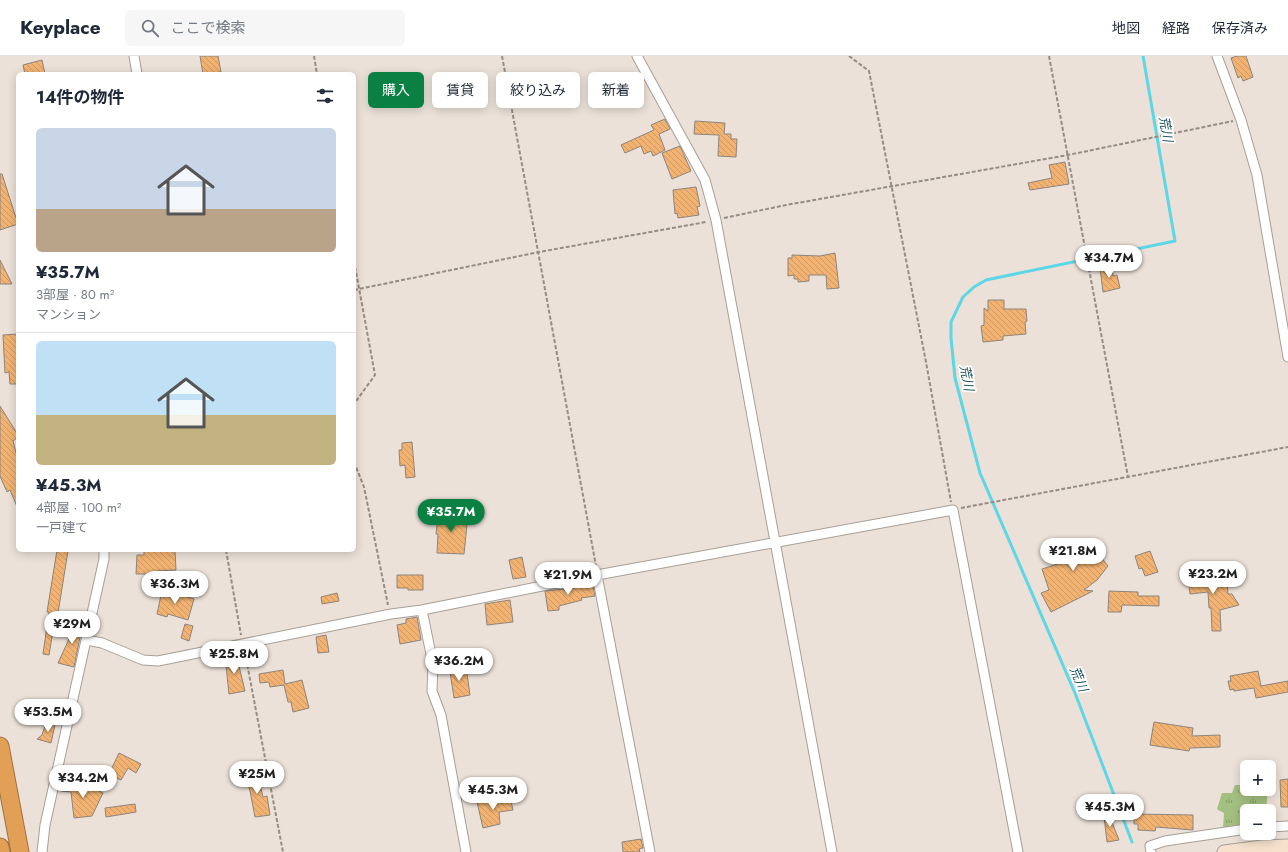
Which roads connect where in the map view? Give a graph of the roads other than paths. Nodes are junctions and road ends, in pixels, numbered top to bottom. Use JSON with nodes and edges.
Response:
{"nodes":[{"id":1,"x":134,"y":56,"type":"edge"},
{"id":2,"x":637,"y":56,"type":"edge"},
{"id":3,"x":1217,"y":56,"type":"edge"},
{"id":4,"x":137,"y":72,"type":"edge"},
{"id":5,"x":1288,"y":357,"type":"edge"},
{"id":6,"x":775,"y":543,"type":"junction"},
{"id":7,"x":104,"y":552,"type":"edge"},
{"id":8,"x":597,"y":575,"type":"junction"},
{"id":9,"x":422,"y":610,"type":"junction"},
{"id":10,"x":87,"y":640,"type":"junction"},
{"id":11,"x":0,"y":746,"type":"edge"},
{"id":12,"x":1288,"y":826,"type":"edge"},
{"id":13,"x":1276,"y":827,"type":"edge"},
{"id":14,"x":1240,"y":830,"type":"edge"},
{"id":15,"x":0,"y":846,"type":"edge"},
{"id":16,"x":1288,"y":846,"type":"edge"},
{"id":17,"x":1,"y":852,"type":"edge"},
{"id":18,"x":20,"y":852,"type":"edge"},
{"id":19,"x":42,"y":852,"type":"edge"},
{"id":20,"x":466,"y":852,"type":"edge"},
{"id":21,"x":650,"y":852,"type":"edge"},
{"id":22,"x":832,"y":852,"type":"edge"},
{"id":23,"x":1018,"y":852,"type":"edge"},
{"id":24,"x":1151,"y":852,"type":"edge"},
{"id":25,"x":1224,"y":852,"type":"edge"}],
"edges":[{"from":1,"to":4,"type":"street"},
{"from":2,"to":6,"type":"street"},
{"from":3,"to":5,"type":"street"},
{"from":6,"to":8,"type":"street"},
{"from":6,"to":22,"type":"street"},
{"from":6,"to":23,"type":"street"},
{"from":7,"to":10,"type":"street"},
{"from":8,"to":9,"type":"street"},
{"from":8,"to":21,"type":"street"},
{"from":9,"to":10,"type":"street"},
{"from":9,"to":20,"type":"street"},
{"from":10,"to":19,"type":"street"},
{"from":11,"to":18,"type":"highway"},
{"from":12,"to":13,"type":"street"},
{"from":14,"to":24,"type":"street"},
{"from":15,"to":17,"type":"highway"},
{"from":16,"to":25,"type":"street"}]}
